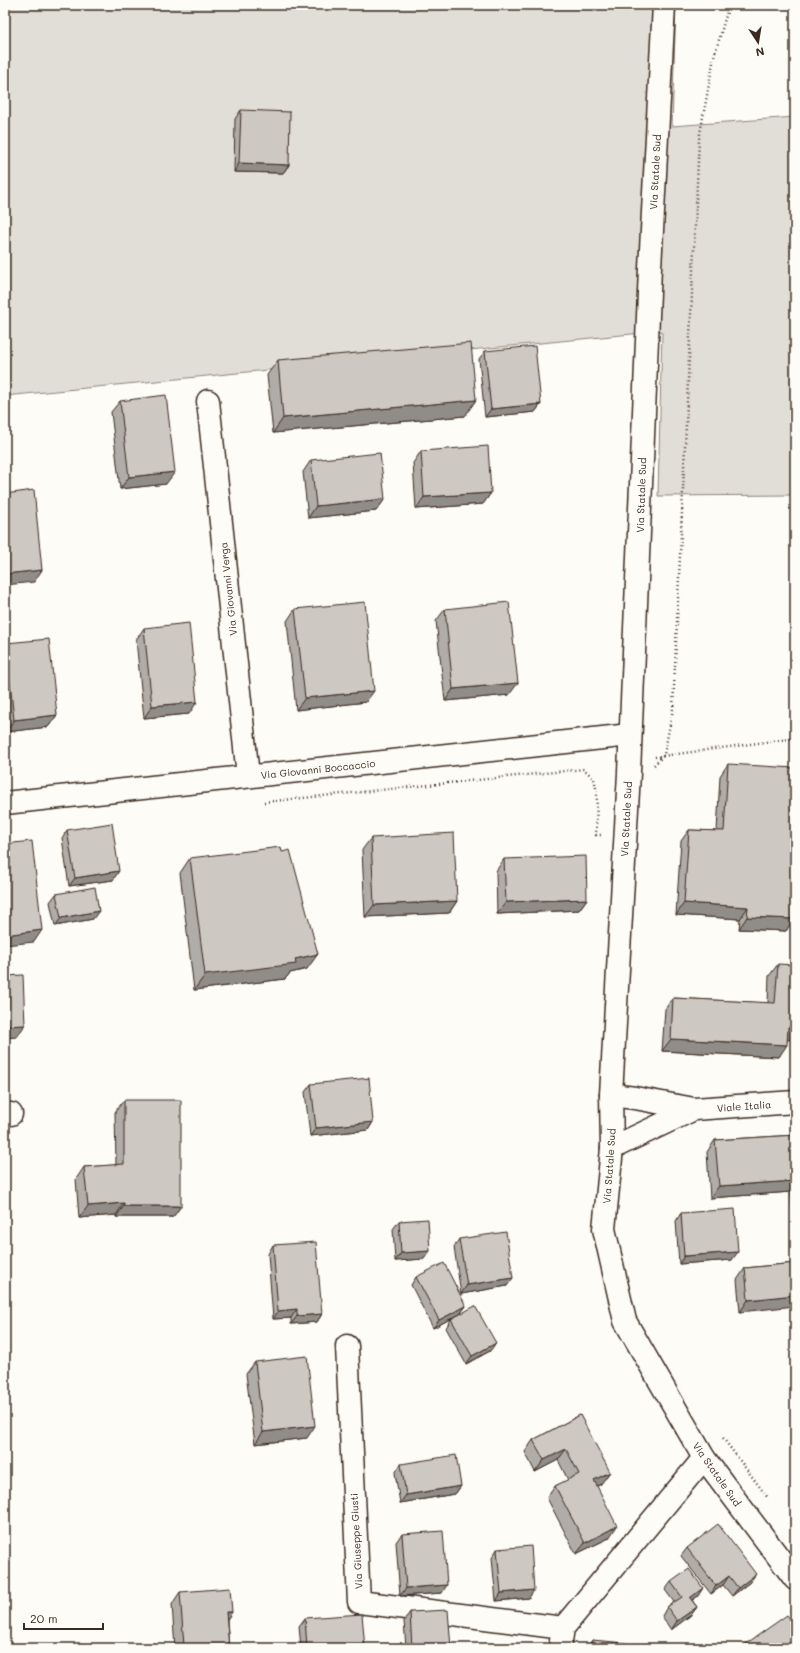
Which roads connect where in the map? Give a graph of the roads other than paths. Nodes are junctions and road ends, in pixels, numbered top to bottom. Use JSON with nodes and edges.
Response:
{"nodes":[{"id":1,"x":664,"y":5,"type":"edge"},
{"id":2,"x":208,"y":401,"type":"dead end"},
{"id":3,"x":630,"y":735,"type":"junction"},
{"id":4,"x":248,"y":776,"type":"junction"},
{"id":5,"x":5,"y":802,"type":"edge"},
{"id":6,"x":611,"y":1095,"type":"junction"},
{"id":7,"x":795,"y":1102,"type":"edge"},
{"id":8,"x":694,"y":1109,"type":"junction"},
{"id":9,"x":612,"y":1148,"type":"junction"},
{"id":10,"x":347,"y":1346,"type":"dead end"},
{"id":11,"x":704,"y":1458,"type":"junction"},
{"id":12,"x":795,"y":1579,"type":"edge"},
{"id":13,"x":561,"y":1638,"type":"edge"}],
"edges":[{"from":1,"to":3,"type":"street","name":"Via Statale Sud"},
{"from":2,"to":4,"type":"street","name":"Via Giovanni Verga"},
{"from":3,"to":4,"type":"street","name":"Via Giovanni Boccaccio"},
{"from":3,"to":6,"type":"street","name":"Via Statale Sud"},
{"from":4,"to":5,"type":"street","name":"Via Giovanni Boccaccio"},
{"from":6,"to":8,"type":"street","name":"Viale Italia"},
{"from":6,"to":9,"type":"street","name":"Via Statale Sud"},
{"from":7,"to":8,"type":"street","name":"Viale Italia"},
{"from":8,"to":9,"type":"street","name":"Viale Italia"},
{"from":9,"to":11,"type":"street","name":"Via Statale Sud"},
{"from":10,"to":13,"type":"street","name":"Via Giuseppe Giusti"},
{"from":11,"to":12,"type":"street","name":"Via Statale Sud"},
{"from":11,"to":13,"type":"street","name":"Via Giuseppe Giusti"}]}
